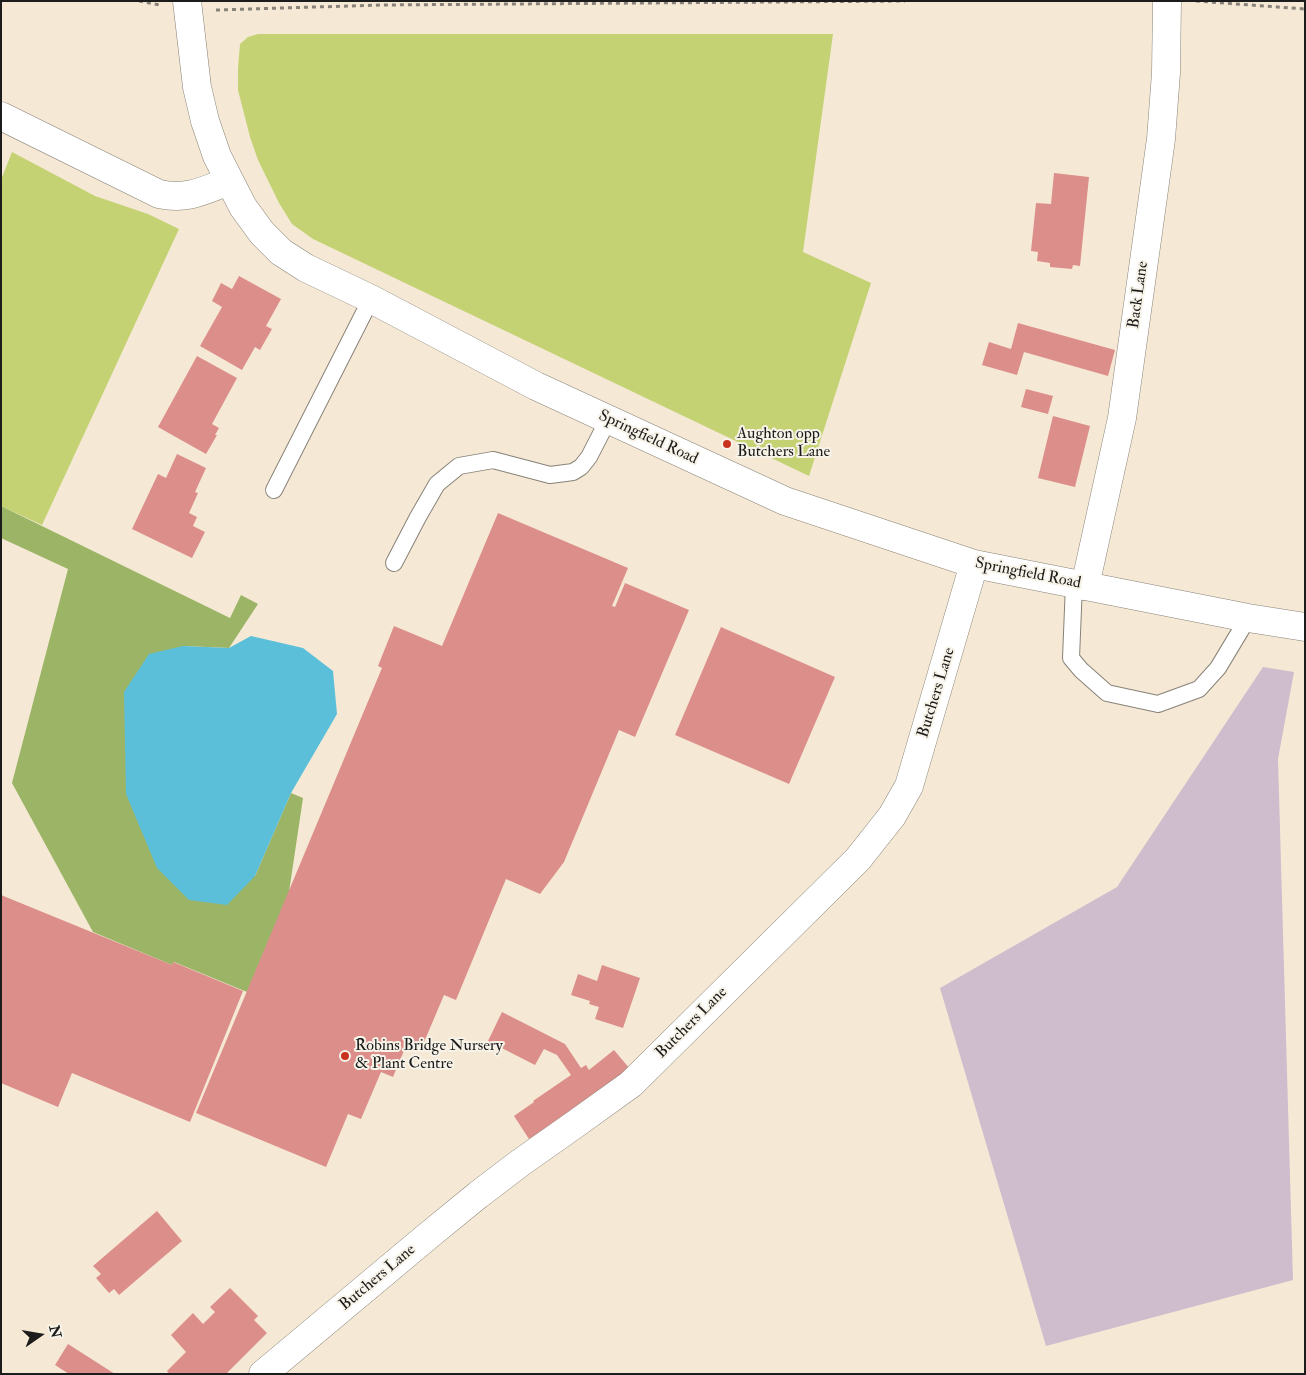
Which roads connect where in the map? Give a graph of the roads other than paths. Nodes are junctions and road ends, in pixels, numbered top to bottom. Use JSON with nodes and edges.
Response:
{"nodes":[{"id":1,"x":1167,"y":1,"type":"edge"},
{"id":2,"x":188,"y":6,"type":"edge"},
{"id":3,"x":1,"y":116,"type":"edge"},
{"id":4,"x":229,"y":181,"type":"junction"},
{"id":5,"x":371,"y":299,"type":"junction"},
{"id":6,"x":608,"y":420,"type":"junction"},
{"id":7,"x":274,"y":490,"type":"dead end"},
{"id":8,"x":394,"y":563,"type":"dead end"},
{"id":9,"x":974,"y":564,"type":"junction"},
{"id":10,"x":1080,"y":585,"type":"junction"},
{"id":11,"x":1248,"y":618,"type":"junction"},
{"id":12,"x":1305,"y":626,"type":"edge"},
{"id":13,"x":263,"y":1374,"type":"edge"}],
"edges":[{"from":1,"to":10,"type":"street","name":"Back Lane"},
{"from":2,"to":4,"type":"street","name":"Springfield Road"},
{"from":3,"to":4,"type":"street"},
{"from":4,"to":5,"type":"street","name":"Springfield Road"},
{"from":5,"to":6,"type":"street","name":"Springfield Road"},
{"from":5,"to":7,"type":"lane"},
{"from":6,"to":8,"type":"lane"},
{"from":6,"to":9,"type":"street","name":"Springfield Road"},
{"from":9,"to":10,"type":"street","name":"Springfield Road"},
{"from":9,"to":13,"type":"street","name":"Butchers Lane"},
{"from":10,"to":11,"type":"street","name":"Springfield Road"},
{"from":10,"to":11,"type":"lane"},
{"from":11,"to":12,"type":"street","name":"Springfield Road"}]}
